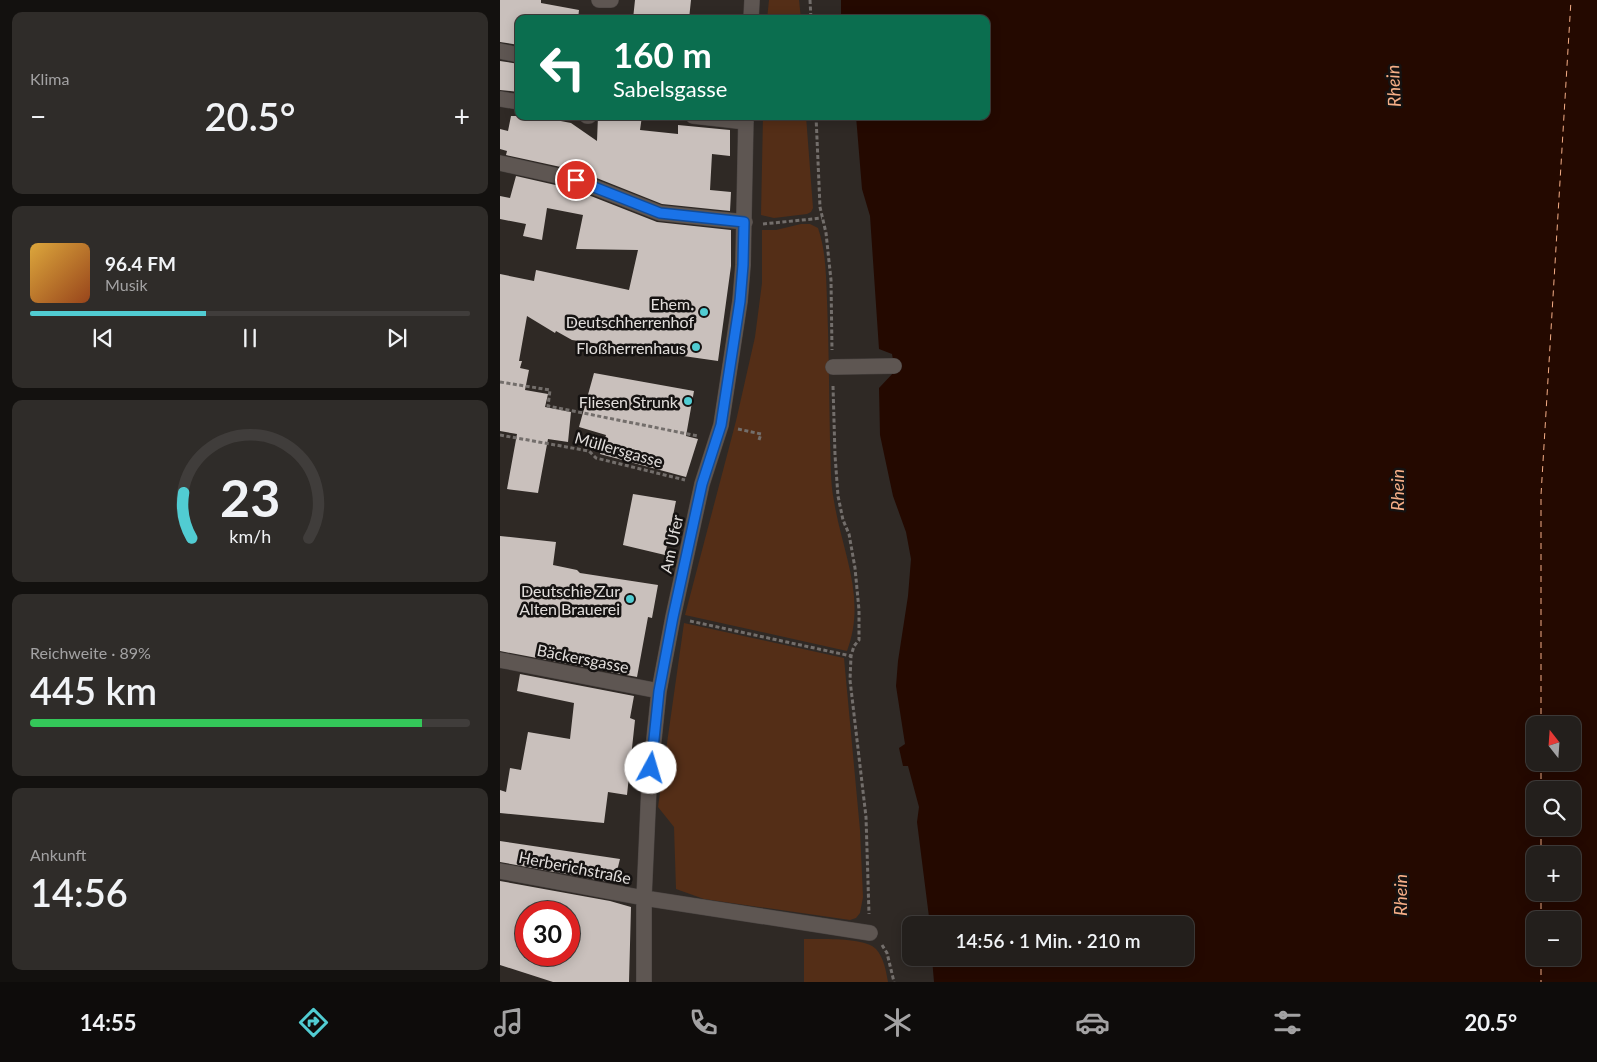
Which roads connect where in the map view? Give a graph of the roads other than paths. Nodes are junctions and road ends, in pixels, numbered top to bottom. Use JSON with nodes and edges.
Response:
{"nodes":[{"id":1,"x":599,"y":0,"type":"edge"},
{"id":2,"x":611,"y":0,"type":"edge"},
{"id":3,"x":752,"y":0,"type":"edge"},
{"id":4,"x":751,"y":15,"type":"edge"},
{"id":5,"x":500,"y":52,"type":"edge"},
{"id":6,"x":515,"y":54,"type":"edge"},
{"id":7,"x":500,"y":99,"type":"edge"},
{"id":8,"x":515,"y":101,"type":"edge"},
{"id":9,"x":746,"y":120,"type":"edge"},
{"id":10,"x":500,"y":163,"type":"edge"},
{"id":11,"x":744,"y":222,"type":"junction"},
{"id":12,"x":894,"y":366,"type":"dead end"},
{"id":13,"x":833,"y":367,"type":"road end"},
{"id":14,"x":500,"y":660,"type":"edge"},
{"id":15,"x":659,"y":691,"type":"junction"},
{"id":16,"x":500,"y":871,"type":"edge"},
{"id":17,"x":644,"y":898,"type":"junction"},
{"id":18,"x":870,"y":933,"type":"road end"},
{"id":19,"x":644,"y":982,"type":"edge"}],
"edges":[{"from":1,"to":2,"type":"street"},
{"from":3,"to":4,"type":"street"},
{"from":5,"to":6,"type":"street"},
{"from":7,"to":8,"type":"street"},
{"from":9,"to":11,"type":"street","name":"Am Ufer"},
{"from":10,"to":11,"type":"street"},
{"from":11,"to":15,"type":"street","name":"Am Ufer"},
{"from":12,"to":13,"type":"street"},
{"from":14,"to":15,"type":"street","name":"Bäckersgasse"},
{"from":15,"to":17,"type":"street","name":"Am Ufer"},
{"from":16,"to":17,"type":"street","name":"Herberichstraße"},
{"from":17,"to":18,"type":"street","name":"Herberichstraße"},
{"from":17,"to":19,"type":"street","name":"Am Ufer"}]}
